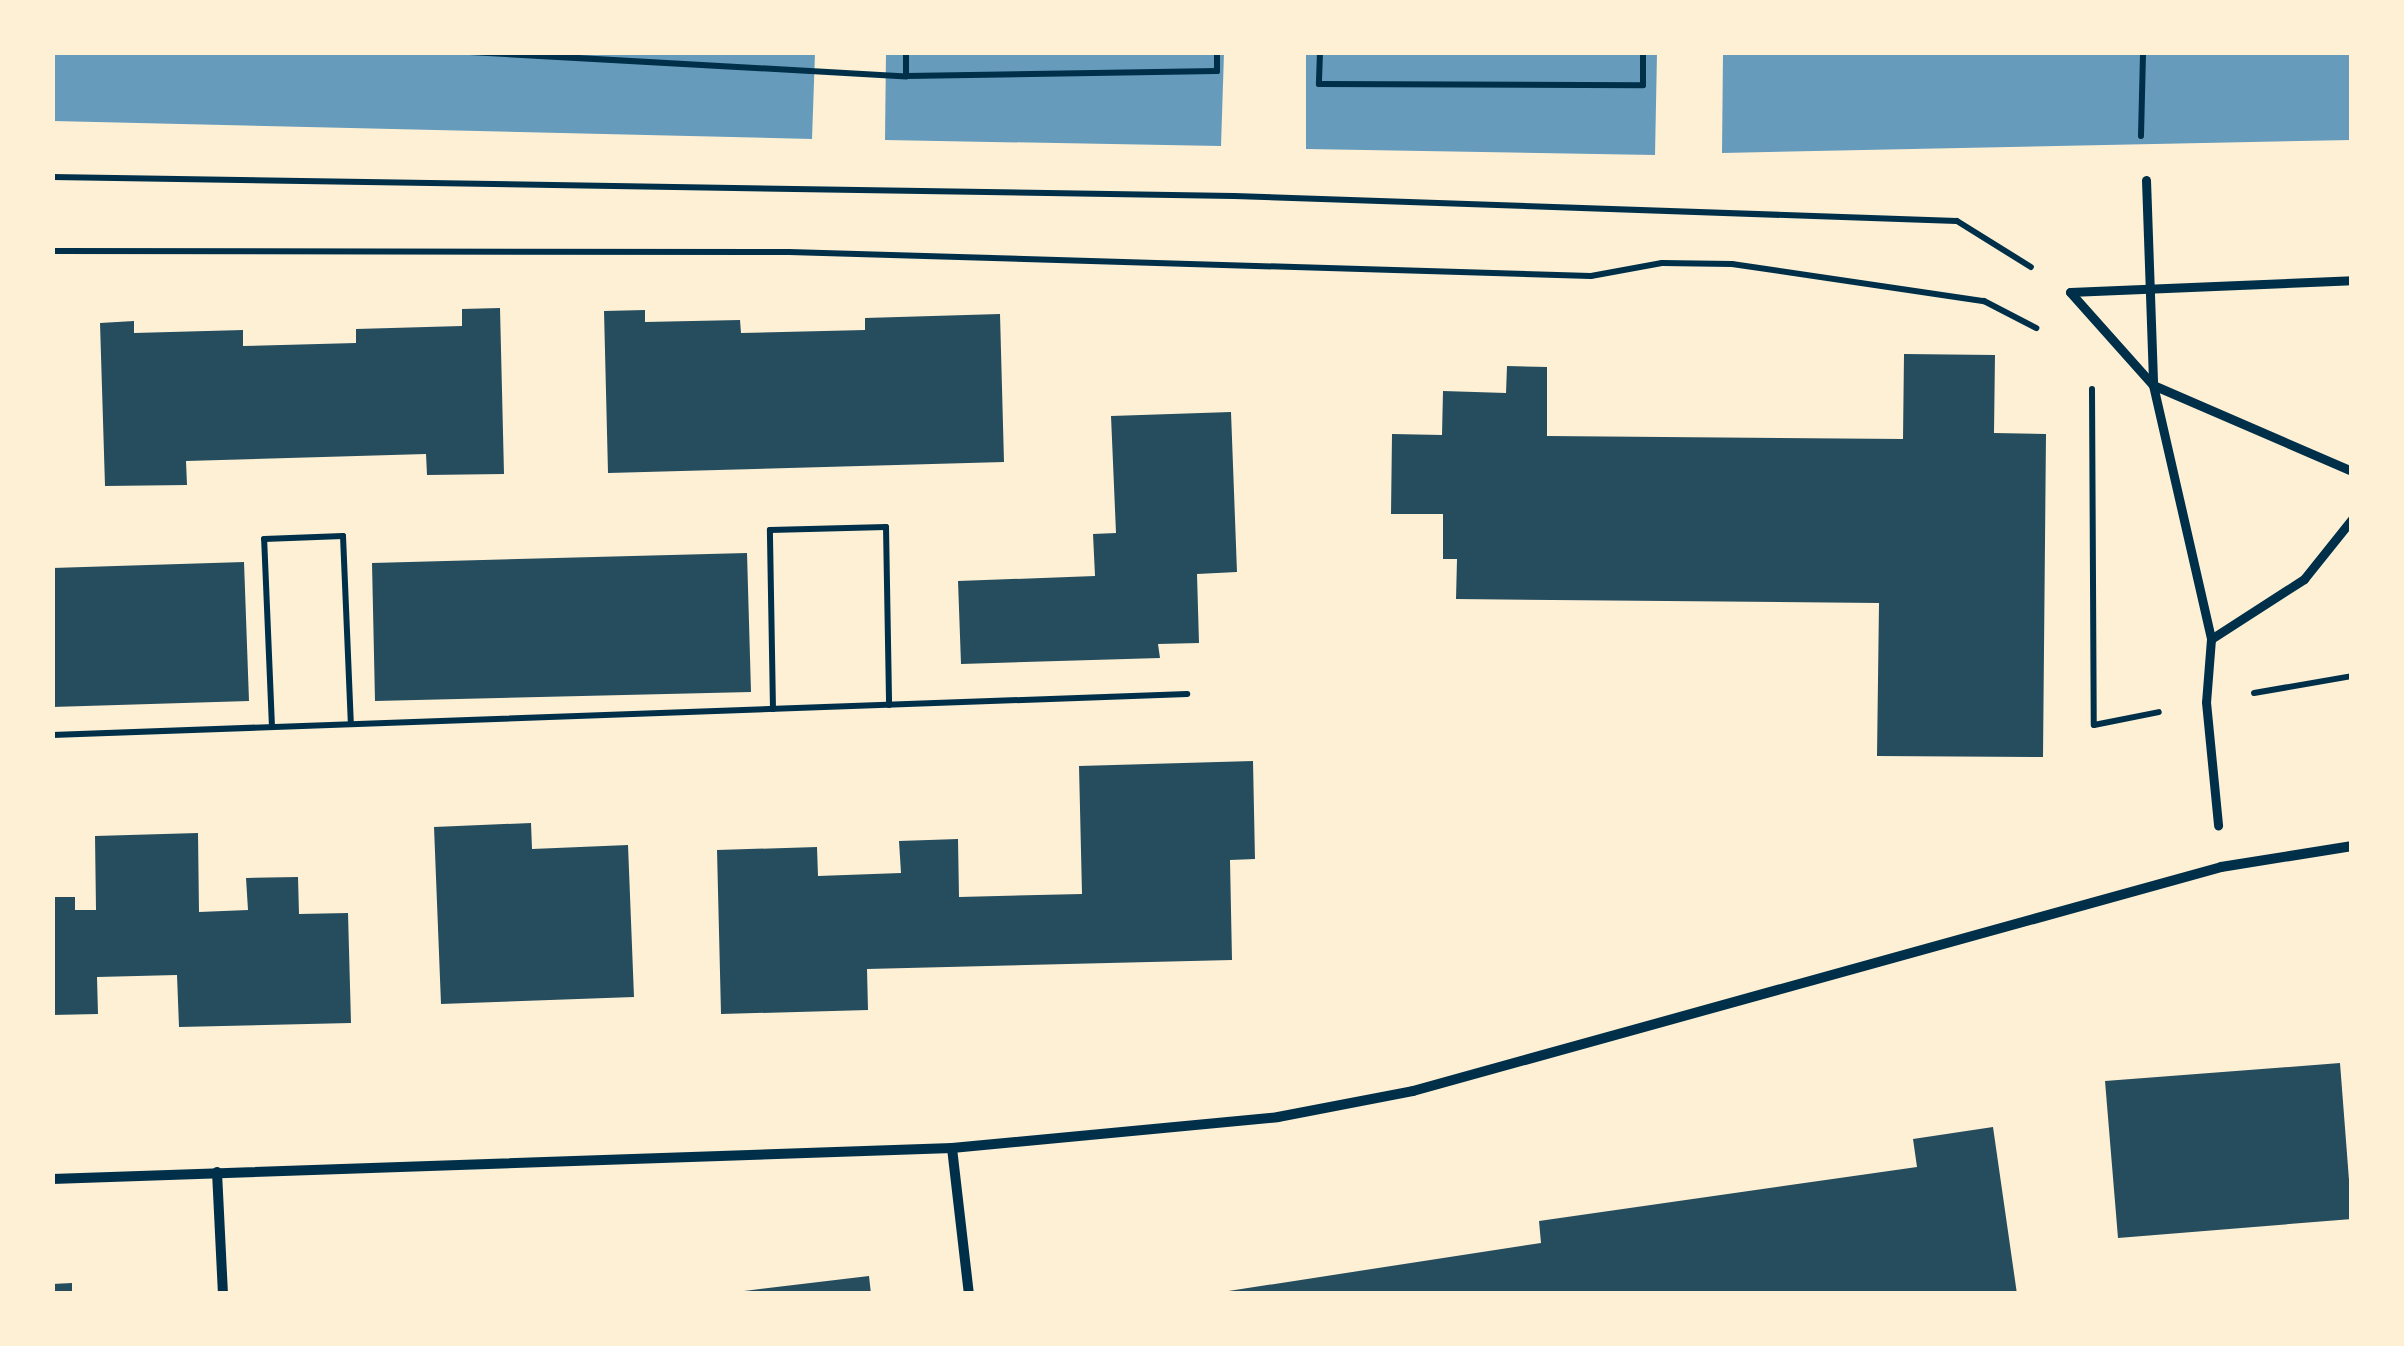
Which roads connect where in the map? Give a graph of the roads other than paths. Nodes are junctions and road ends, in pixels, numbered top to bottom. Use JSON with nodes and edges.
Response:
{"nodes":[{"id":1,"x":2146,"y":180,"type":"dead end"},
{"id":2,"x":2352,"y":280,"type":"edge"},
{"id":3,"x":2154,"y":288,"type":"junction"},
{"id":4,"x":2153,"y":386,"type":"junction"},
{"id":5,"x":2352,"y":471,"type":"edge"},
{"id":6,"x":2352,"y":519,"type":"edge"},
{"id":7,"x":2211,"y":638,"type":"junction"},
{"id":8,"x":2218,"y":825,"type":"dead end"},
{"id":9,"x":2352,"y":846,"type":"edge"},
{"id":10,"x":952,"y":1148,"type":"junction"},
{"id":11,"x":217,"y":1172,"type":"junction"},
{"id":12,"x":52,"y":1179,"type":"edge"},
{"id":13,"x":224,"y":1294,"type":"edge"},
{"id":14,"x":968,"y":1294,"type":"edge"}],
"edges":[{"from":1,"to":3,"type":"street"},
{"from":2,"to":3,"type":"street"},
{"from":3,"to":4,"type":"street"},
{"from":3,"to":4,"type":"street"},
{"from":4,"to":5,"type":"street"},
{"from":4,"to":7,"type":"street"},
{"from":6,"to":7,"type":"street"},
{"from":7,"to":8,"type":"street"},
{"from":9,"to":10,"type":"street"},
{"from":10,"to":11,"type":"street"},
{"from":10,"to":14,"type":"street"},
{"from":11,"to":12,"type":"street"},
{"from":11,"to":13,"type":"street"}]}
